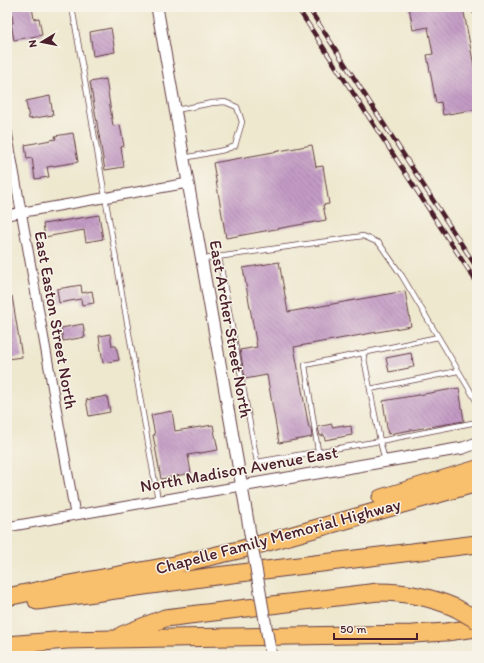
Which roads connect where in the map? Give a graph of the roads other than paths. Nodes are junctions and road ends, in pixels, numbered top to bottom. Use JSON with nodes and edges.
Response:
{"nodes":[{"id":1,"x":72,"y":7,"type":"edge"},
{"id":2,"x":157,"y":7,"type":"edge"},
{"id":3,"x":176,"y":110,"type":"junction"},
{"id":4,"x":7,"y":132,"type":"edge"},
{"id":5,"x":184,"y":158,"type":"junction"},
{"id":6,"x":188,"y":183,"type":"junction"},
{"id":7,"x":105,"y":198,"type":"junction"},
{"id":8,"x":21,"y":212,"type":"junction"},
{"id":9,"x":7,"y":215,"type":"edge"},
{"id":10,"x":219,"y":257,"type":"junction"},
{"id":11,"x":202,"y":260,"type":"junction"},
{"id":12,"x":438,"y":337,"type":"junction"},
{"id":13,"x":363,"y":353,"type":"junction"},
{"id":14,"x":458,"y":371,"type":"junction"},
{"id":15,"x":370,"y":389,"type":"junction"},
{"id":16,"x":477,"y":402,"type":"edge"},
{"id":17,"x":477,"y":422,"type":"edge"},
{"id":18,"x":380,"y":441,"type":"junction"},
{"id":19,"x":477,"y":443,"type":"edge"},
{"id":20,"x":318,"y":451,"type":"junction"},
{"id":21,"x":385,"y":461,"type":"junction"},
{"id":22,"x":477,"y":469,"type":"edge"},
{"id":23,"x":477,"y":483,"type":"edge"},
{"id":24,"x":241,"y":486,"type":"junction"},
{"id":25,"x":158,"y":500,"type":"junction"},
{"id":26,"x":75,"y":514,"type":"junction"},
{"id":27,"x":7,"y":526,"type":"edge"},
{"id":28,"x":477,"y":544,"type":"edge"},
{"id":29,"x":242,"y":549,"type":"junction"},
{"id":30,"x":7,"y":597,"type":"edge"},
{"id":31,"x":7,"y":604,"type":"edge"},
{"id":32,"x":477,"y":616,"type":"edge"},
{"id":33,"x":477,"y":620,"type":"edge"},
{"id":34,"x":477,"y":628,"type":"edge"},
{"id":35,"x":413,"y":634,"type":"junction"},
{"id":36,"x":113,"y":639,"type":"junction"},
{"id":37,"x":7,"y":645,"type":"edge"},
{"id":38,"x":271,"y":656,"type":"edge"}],
"edges":[{"from":1,"to":7,"type":"lane"},
{"from":2,"to":3,"type":"street","name":"East Archer Street North"},
{"from":3,"to":5,"type":"street","name":"East Archer Street North"},
{"from":3,"to":5,"type":"lane"},
{"from":4,"to":8,"type":"street","name":"East Easton Street North"},
{"from":5,"to":6,"type":"street","name":"East Archer Street North"},
{"from":6,"to":7,"type":"street"},
{"from":6,"to":11,"type":"street","name":"East Archer Street North"},
{"from":7,"to":8,"type":"street"},
{"from":7,"to":25,"type":"lane"},
{"from":8,"to":9,"type":"street"},
{"from":8,"to":26,"type":"street","name":"East Easton Street North"},
{"from":10,"to":11,"type":"lane"},
{"from":10,"to":12,"type":"lane"},
{"from":10,"to":20,"type":"lane"},
{"from":11,"to":24,"type":"street","name":"East Archer Street North"},
{"from":12,"to":13,"type":"lane"},
{"from":12,"to":14,"type":"lane"},
{"from":13,"to":15,"type":"lane"},
{"from":13,"to":20,"type":"lane"},
{"from":14,"to":15,"type":"lane"},
{"from":14,"to":16,"type":"lane"},
{"from":15,"to":18,"type":"lane"},
{"from":17,"to":18,"type":"lane"},
{"from":18,"to":20,"type":"lane"},
{"from":18,"to":21,"type":"lane"},
{"from":19,"to":21,"type":"street","name":"North Madison Avenue East"},
{"from":21,"to":24,"type":"street","name":"North Madison Avenue East"},
{"from":22,"to":29,"type":"highway"},
{"from":23,"to":29,"type":"highway","name":"Chapelle Family Memorial Highway"},
{"from":24,"to":25,"type":"street","name":"North Madison Avenue East"},
{"from":24,"to":38,"type":"street","name":"East Archer Street North","bridge":true},
{"from":25,"to":26,"type":"street","name":"North Madison Avenue East"},
{"from":26,"to":27,"type":"street","name":"North Madison Avenue East"},
{"from":28,"to":31,"type":"highway"},
{"from":29,"to":30,"type":"highway","name":"Chapelle Family Memorial Highway"},
{"from":32,"to":35,"type":"highway"},
{"from":33,"to":36,"type":"highway","bridge":true},
{"from":34,"to":35,"type":"highway"},
{"from":35,"to":36,"type":"highway"},
{"from":36,"to":37,"type":"highway"}]}
